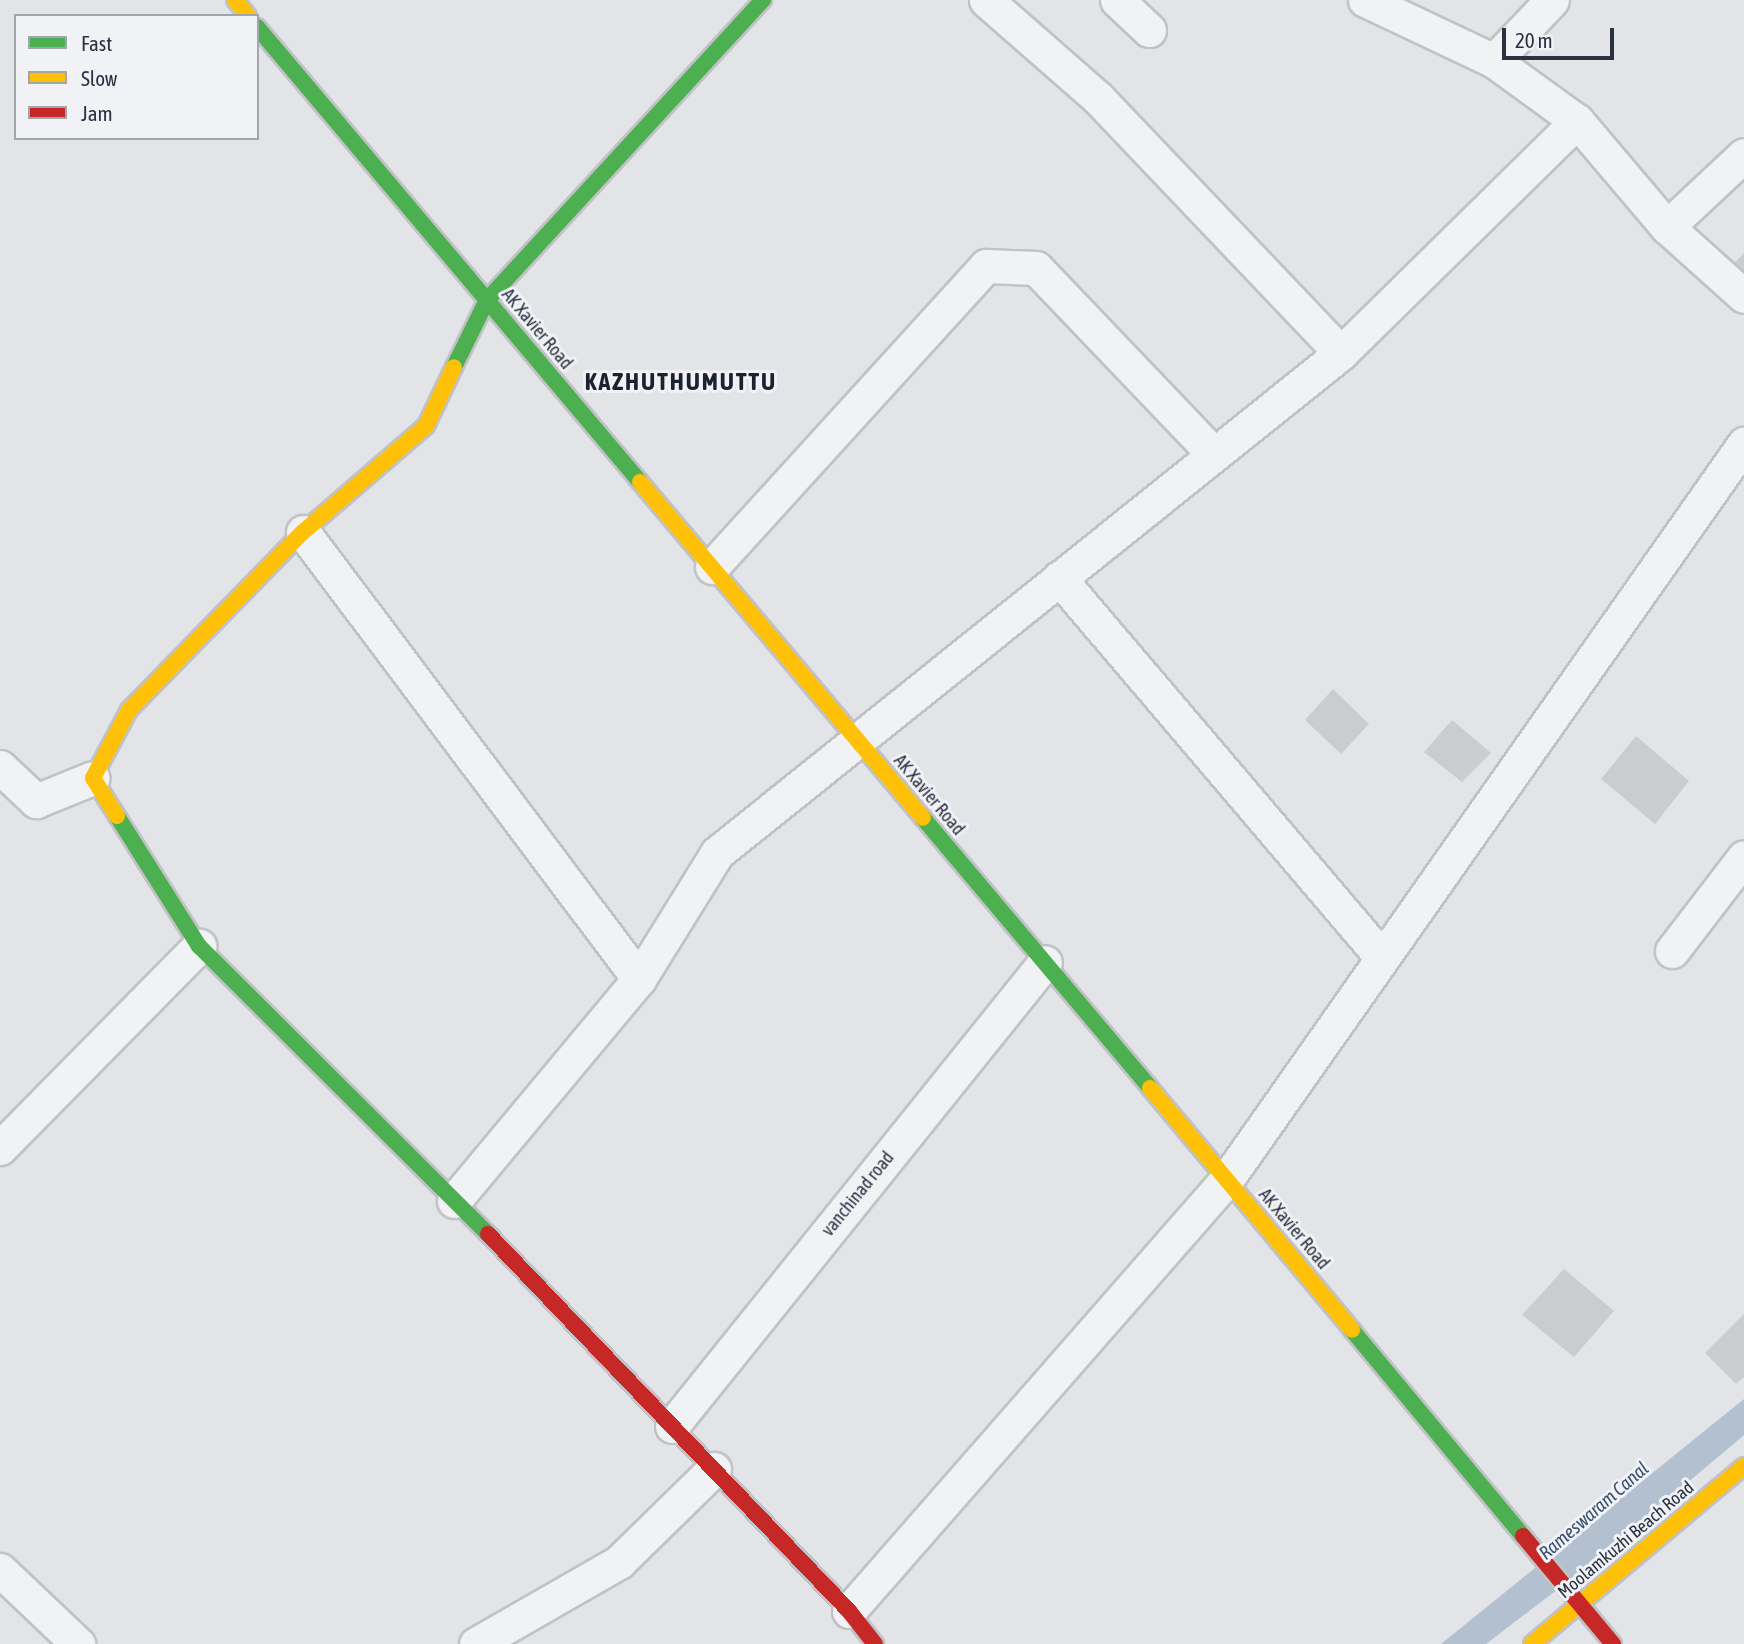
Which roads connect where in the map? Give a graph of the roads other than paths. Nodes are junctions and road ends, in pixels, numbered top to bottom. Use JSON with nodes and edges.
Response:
{"nodes":[{"id":1,"x":763,"y":0,"type":"edge"},
{"id":2,"x":986,"y":0,"type":"edge"},
{"id":3,"x":1117,"y":0,"type":"edge"},
{"id":4,"x":1365,"y":0,"type":"edge"},
{"id":5,"x":1552,"y":0,"type":"edge"},
{"id":6,"x":259,"y":27,"type":"edge"},
{"id":7,"x":1149,"y":30,"type":"dead end"},
{"id":8,"x":1493,"y":61,"type":"junction"},
{"id":9,"x":1577,"y":121,"type":"junction"},
{"id":10,"x":1744,"y":155,"type":"edge"},
{"id":11,"x":1667,"y":227,"type":"junction"},
{"id":12,"x":1744,"y":296,"type":"edge"},
{"id":13,"x":487,"y":300,"type":"junction"},
{"id":14,"x":1341,"y":353,"type":"junction"},
{"id":15,"x":1744,"y":444,"type":"edge"},
{"id":16,"x":1213,"y":453,"type":"junction"},
{"id":17,"x":303,"y":532,"type":"junction"},
{"id":18,"x":712,"y":567,"type":"junction"},
{"id":19,"x":1059,"y":578,"type":"junction"},
{"id":20,"x":858,"y":740,"type":"junction"},
{"id":21,"x":0,"y":767,"type":"edge"},
{"id":22,"x":93,"y":778,"type":"junction"},
{"id":23,"x":1744,"y":857,"type":"edge"},
{"id":24,"x":200,"y":946,"type":"junction"},
{"id":25,"x":1672,"y":951,"type":"dead end"},
{"id":26,"x":1381,"y":956,"type":"junction"},
{"id":27,"x":1045,"y":962,"type":"junction"},
{"id":28,"x":639,"y":979,"type":"junction"},
{"id":29,"x":0,"y":1148,"type":"edge"},
{"id":30,"x":1227,"y":1179,"type":"junction"},
{"id":31,"x":454,"y":1201,"type":"junction"},
{"id":32,"x":672,"y":1426,"type":"junction"},
{"id":33,"x":1744,"y":1466,"type":"edge"},
{"id":34,"x":714,"y":1469,"type":"junction"},
{"id":35,"x":0,"y":1570,"type":"edge"},
{"id":36,"x":1582,"y":1603,"type":"junction"},
{"id":37,"x":849,"y":1611,"type":"junction"},
{"id":38,"x":78,"y":1644,"type":"edge"},
{"id":39,"x":476,"y":1644,"type":"edge"},
{"id":40,"x":875,"y":1644,"type":"edge"},
{"id":41,"x":1532,"y":1644,"type":"edge"},
{"id":42,"x":1613,"y":1644,"type":"edge"}],
"edges":[{"from":1,"to":13,"type":"street"},
{"from":2,"to":14,"type":"street"},
{"from":3,"to":7,"type":"street"},
{"from":4,"to":8,"type":"street"},
{"from":5,"to":8,"type":"street"},
{"from":6,"to":13,"type":"street","name":"AK Xavier Road"},
{"from":8,"to":9,"type":"street"},
{"from":9,"to":11,"type":"street"},
{"from":9,"to":14,"type":"street"},
{"from":10,"to":11,"type":"street"},
{"from":11,"to":12,"type":"street"},
{"from":13,"to":17,"type":"street"},
{"from":13,"to":18,"type":"street","name":"AK Xavier Road"},
{"from":14,"to":16,"type":"street"},
{"from":15,"to":26,"type":"street"},
{"from":16,"to":18,"type":"street"},
{"from":16,"to":19,"type":"street"},
{"from":17,"to":22,"type":"street"},
{"from":17,"to":28,"type":"street"},
{"from":18,"to":20,"type":"street","name":"AK Xavier Road"},
{"from":19,"to":20,"type":"street"},
{"from":19,"to":26,"type":"street"},
{"from":20,"to":27,"type":"street","name":"AK Xavier Road"},
{"from":20,"to":28,"type":"street"},
{"from":21,"to":22,"type":"street"},
{"from":22,"to":24,"type":"street"},
{"from":23,"to":25,"type":"street"},
{"from":24,"to":29,"type":"street"},
{"from":24,"to":31,"type":"street"},
{"from":26,"to":30,"type":"street"},
{"from":27,"to":30,"type":"street","name":"AK Xavier Road"},
{"from":27,"to":32,"type":"street","name":"vanchinad road"},
{"from":28,"to":31,"type":"street"},
{"from":30,"to":36,"type":"street","name":"AK Xavier Road"},
{"from":30,"to":37,"type":"street"},
{"from":31,"to":32,"type":"street"},
{"from":32,"to":34,"type":"street"},
{"from":33,"to":36,"type":"street","name":"Moolamkuzhi Beach Road"},
{"from":34,"to":37,"type":"street"},
{"from":34,"to":39,"type":"street"},
{"from":35,"to":38,"type":"street"},
{"from":36,"to":41,"type":"street","name":"Moolamkuzhi Beach Road"},
{"from":36,"to":42,"type":"street","name":"AK Xavier Road"},
{"from":37,"to":40,"type":"street"}]}
